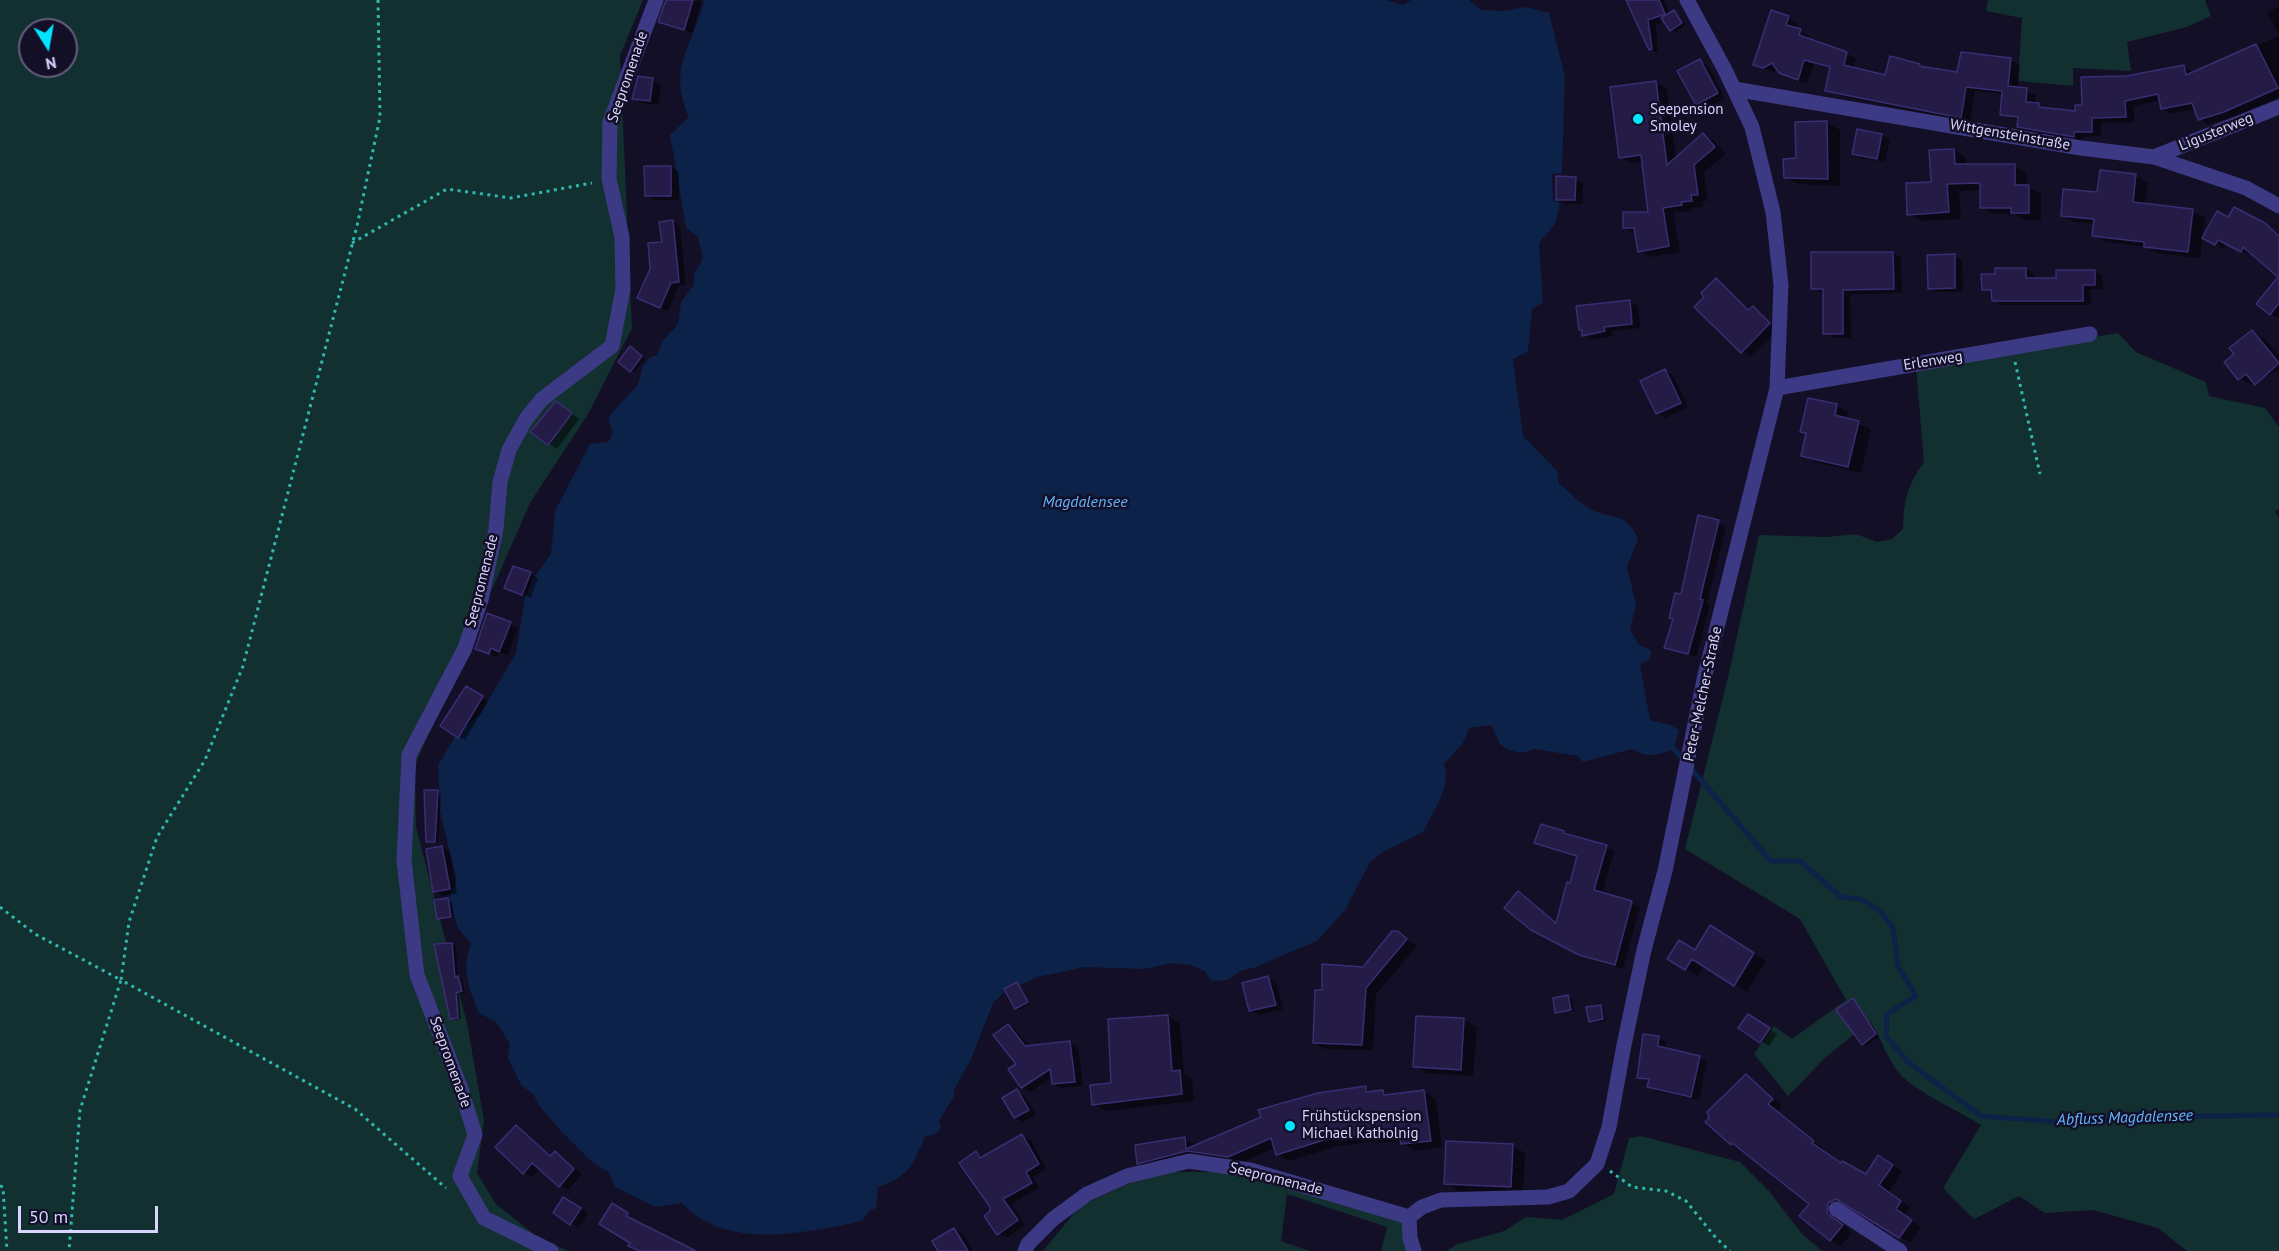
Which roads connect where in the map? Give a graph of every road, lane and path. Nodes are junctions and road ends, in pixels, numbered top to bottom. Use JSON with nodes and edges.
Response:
{"nodes":[{"id":1,"x":378,"y":0,"type":"edge"},
{"id":2,"x":656,"y":0,"type":"edge"},
{"id":3,"x":1687,"y":0,"type":"edge"},
{"id":4,"x":1734,"y":88,"type":"junction"},
{"id":5,"x":2279,"y":107,"type":"edge"},
{"id":6,"x":2154,"y":157,"type":"junction"},
{"id":7,"x":609,"y":179,"type":"junction"},
{"id":8,"x":2279,"y":206,"type":"edge"},
{"id":9,"x":352,"y":243,"type":"junction"},
{"id":10,"x":2090,"y":334,"type":"dead end"},
{"id":11,"x":2012,"y":348,"type":"junction"},
{"id":12,"x":1777,"y":388,"type":"junction"},
{"id":13,"x":2040,"y":474,"type":"dead end"},
{"id":14,"x":0,"y":907,"type":"edge"},
{"id":15,"x":121,"y":980,"type":"junction"},
{"id":16,"x":1597,"y":1164,"type":"junction"},
{"id":17,"x":0,"y":1186,"type":"edge"},
{"id":18,"x":448,"y":1190,"type":"dead end"},
{"id":19,"x":1836,"y":1209,"type":"dead end"},
{"id":20,"x":1409,"y":1217,"type":"junction"},
{"id":21,"x":7,"y":1251,"type":"edge"},
{"id":22,"x":69,"y":1251,"type":"edge"},
{"id":23,"x":551,"y":1251,"type":"edge"},
{"id":24,"x":1025,"y":1251,"type":"edge"},
{"id":25,"x":1414,"y":1251,"type":"edge"},
{"id":26,"x":1730,"y":1251,"type":"edge"},
{"id":27,"x":1900,"y":1251,"type":"edge"}],
"edges":[{"from":1,"to":9,"type":"path"},
{"from":2,"to":7,"type":"street","name":"Seepromenade"},
{"from":3,"to":4,"type":"street","name":"Peter-Melcher-Straße"},
{"from":4,"to":6,"type":"street","name":"Wittgensteinstraße"},
{"from":4,"to":12,"type":"street","name":"Peter-Melcher-Straße"},
{"from":5,"to":6,"type":"street","name":"Ligusterweg"},
{"from":6,"to":8,"type":"street","name":"Wittgensteinstraße"},
{"from":7,"to":9,"type":"path"},
{"from":7,"to":23,"type":"street","name":"Seepromenade"},
{"from":9,"to":15,"type":"path"},
{"from":10,"to":11,"type":"street","name":"Erlenweg"},
{"from":11,"to":12,"type":"street","name":"Erlenweg"},
{"from":11,"to":13,"type":"path"},
{"from":12,"to":16,"type":"street","name":"Peter-Melcher-Straße"},
{"from":14,"to":15,"type":"path"},
{"from":15,"to":18,"type":"path"},
{"from":15,"to":22,"type":"path"},
{"from":16,"to":20,"type":"street","name":"Peter-Melcher-Straße"},
{"from":16,"to":26,"type":"path"},
{"from":17,"to":21,"type":"path"},
{"from":19,"to":27,"type":"street"},
{"from":20,"to":24,"type":"street","name":"Seepromenade"},
{"from":20,"to":25,"type":"street"}]}
